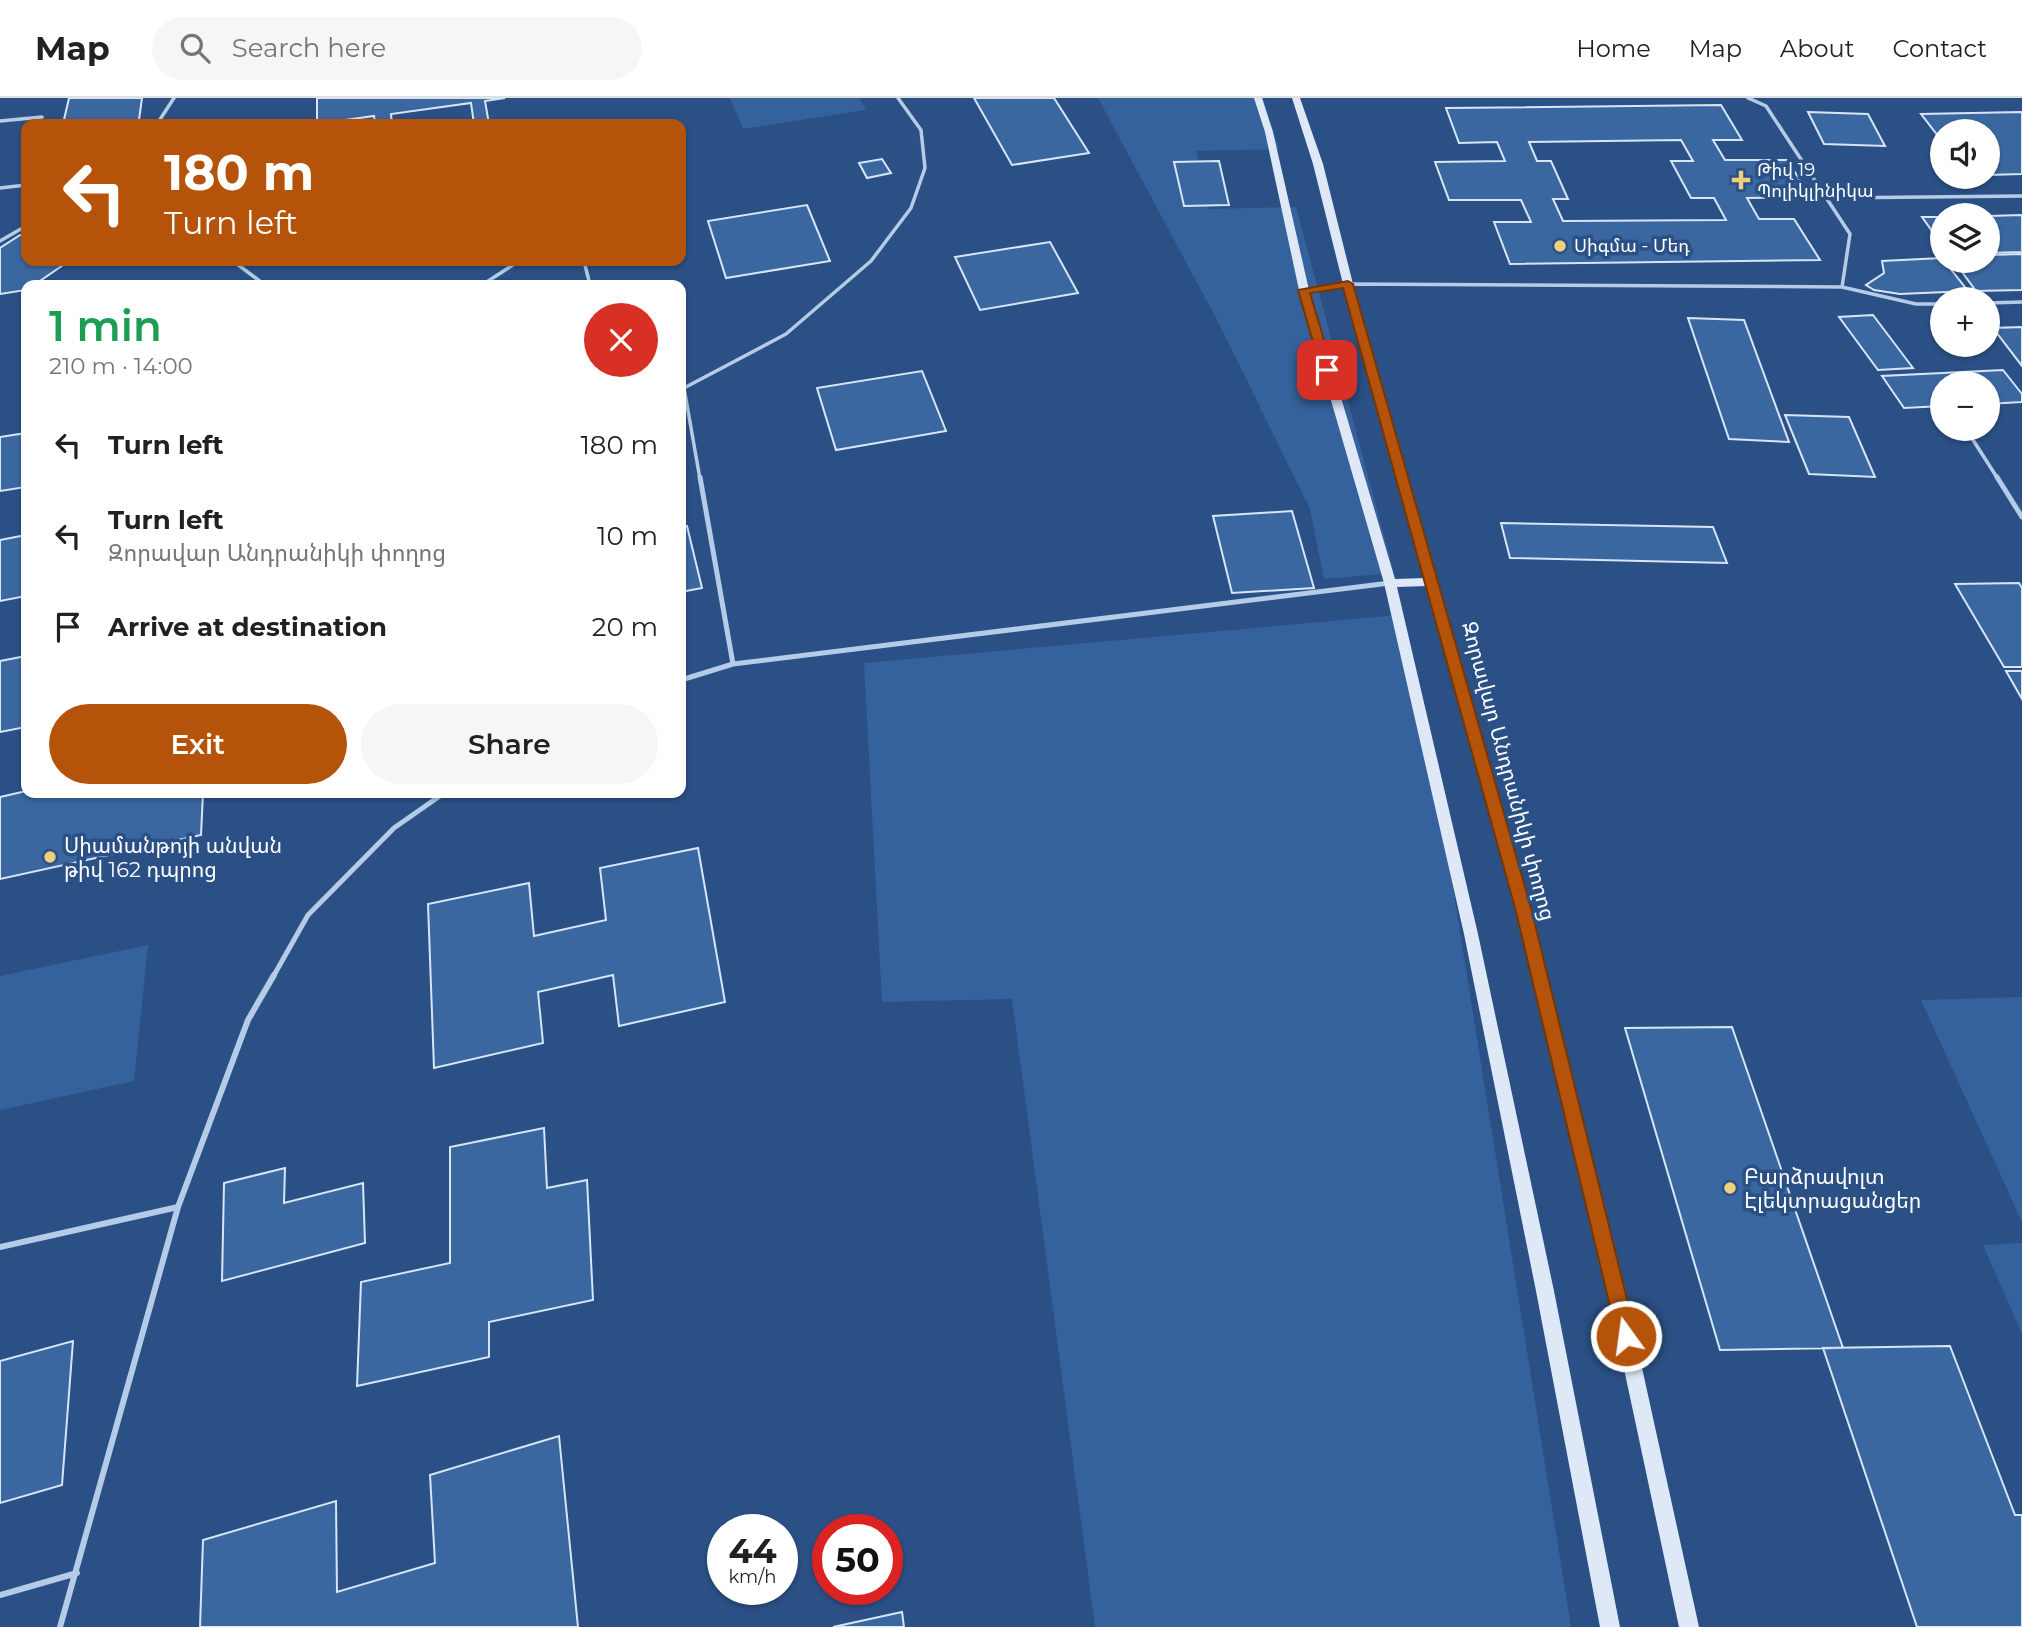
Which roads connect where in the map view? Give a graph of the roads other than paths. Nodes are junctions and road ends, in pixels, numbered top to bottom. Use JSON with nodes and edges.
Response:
{"nodes":[{"id":1,"x":174,"y":98,"type":"edge"},
{"id":2,"x":898,"y":98,"type":"edge"},
{"id":3,"x":1258,"y":98,"type":"edge"},
{"id":4,"x":1296,"y":98,"type":"edge"},
{"id":5,"x":1748,"y":98,"type":"edge"},
{"id":6,"x":42,"y":117,"type":"dead end"},
{"id":7,"x":160,"y":119,"type":"edge"},
{"id":8,"x":0,"y":121,"type":"edge"},
{"id":9,"x":21,"y":186,"type":"edge"},
{"id":10,"x":0,"y":188,"type":"edge"},
{"id":11,"x":2022,"y":196,"type":"edge"},
{"id":12,"x":1828,"y":198,"type":"junction"},
{"id":13,"x":21,"y":229,"type":"edge"},
{"id":14,"x":0,"y":241,"type":"edge"},
{"id":15,"x":240,"y":266,"type":"edge"},
{"id":16,"x":511,"y":266,"type":"edge"},
{"id":17,"x":258,"y":280,"type":"edge"},
{"id":18,"x":490,"y":280,"type":"edge"},
{"id":19,"x":1348,"y":284,"type":"junction"},
{"id":20,"x":1842,"y":287,"type":"junction"},
{"id":21,"x":1304,"y":290,"type":"junction"},
{"id":22,"x":2022,"y":302,"type":"edge"},
{"id":23,"x":2000,"y":303,"type":"edge"},
{"id":24,"x":1930,"y":304,"type":"edge"},
{"id":25,"x":686,"y":386,"type":"edge"},
{"id":26,"x":686,"y":410,"type":"edge"},
{"id":27,"x":1974,"y":441,"type":"edge"},
{"id":28,"x":2022,"y":517,"type":"edge"},
{"id":29,"x":1433,"y":582,"type":"junction"},
{"id":30,"x":1390,"y":583,"type":"junction"},
{"id":31,"x":733,"y":664,"type":"junction"},
{"id":32,"x":686,"y":678,"type":"edge"},
{"id":33,"x":437,"y":798,"type":"edge"},
{"id":34,"x":178,"y":1207,"type":"junction"},
{"id":35,"x":0,"y":1247,"type":"edge"},
{"id":36,"x":77,"y":1573,"type":"junction"},
{"id":37,"x":0,"y":1595,"type":"edge"},
{"id":38,"x":61,"y":1627,"type":"edge"},
{"id":39,"x":1610,"y":1627,"type":"edge"},
{"id":40,"x":1689,"y":1627,"type":"edge"}],
"edges":[{"from":1,"to":7,"type":"lane"},
{"from":2,"to":25,"type":"lane"},
{"from":3,"to":21,"type":"main road"},
{"from":4,"to":19,"type":"main road","name":"Զորավար Անդրանիկի փողոց"},
{"from":5,"to":12,"type":"lane"},
{"from":6,"to":8,"type":"lane"},
{"from":9,"to":10,"type":"lane"},
{"from":11,"to":12,"type":"lane"},
{"from":12,"to":20,"type":"lane"},
{"from":13,"to":14,"type":"lane"},
{"from":15,"to":17,"type":"lane"},
{"from":16,"to":18,"type":"lane"},
{"from":19,"to":20,"type":"lane"},
{"from":19,"to":21,"type":"lane"},
{"from":19,"to":29,"type":"main road","name":"Զորավար Անդրանիկի փողոց"},
{"from":20,"to":24,"type":"lane"},
{"from":21,"to":30,"type":"main road"},
{"from":22,"to":23,"type":"lane"},
{"from":26,"to":31,"type":"lane"},
{"from":27,"to":28,"type":"lane"},
{"from":29,"to":30,"type":"main road"},
{"from":29,"to":40,"type":"main road","name":"Զորավար Անդրանիկի փողոց"},
{"from":30,"to":31,"type":"lane"},
{"from":30,"to":39,"type":"main road"},
{"from":31,"to":32,"type":"lane"},
{"from":33,"to":34,"type":"lane"},
{"from":34,"to":35,"type":"lane"},
{"from":34,"to":36,"type":"lane"},
{"from":36,"to":37,"type":"lane"},
{"from":36,"to":38,"type":"lane"}]}
